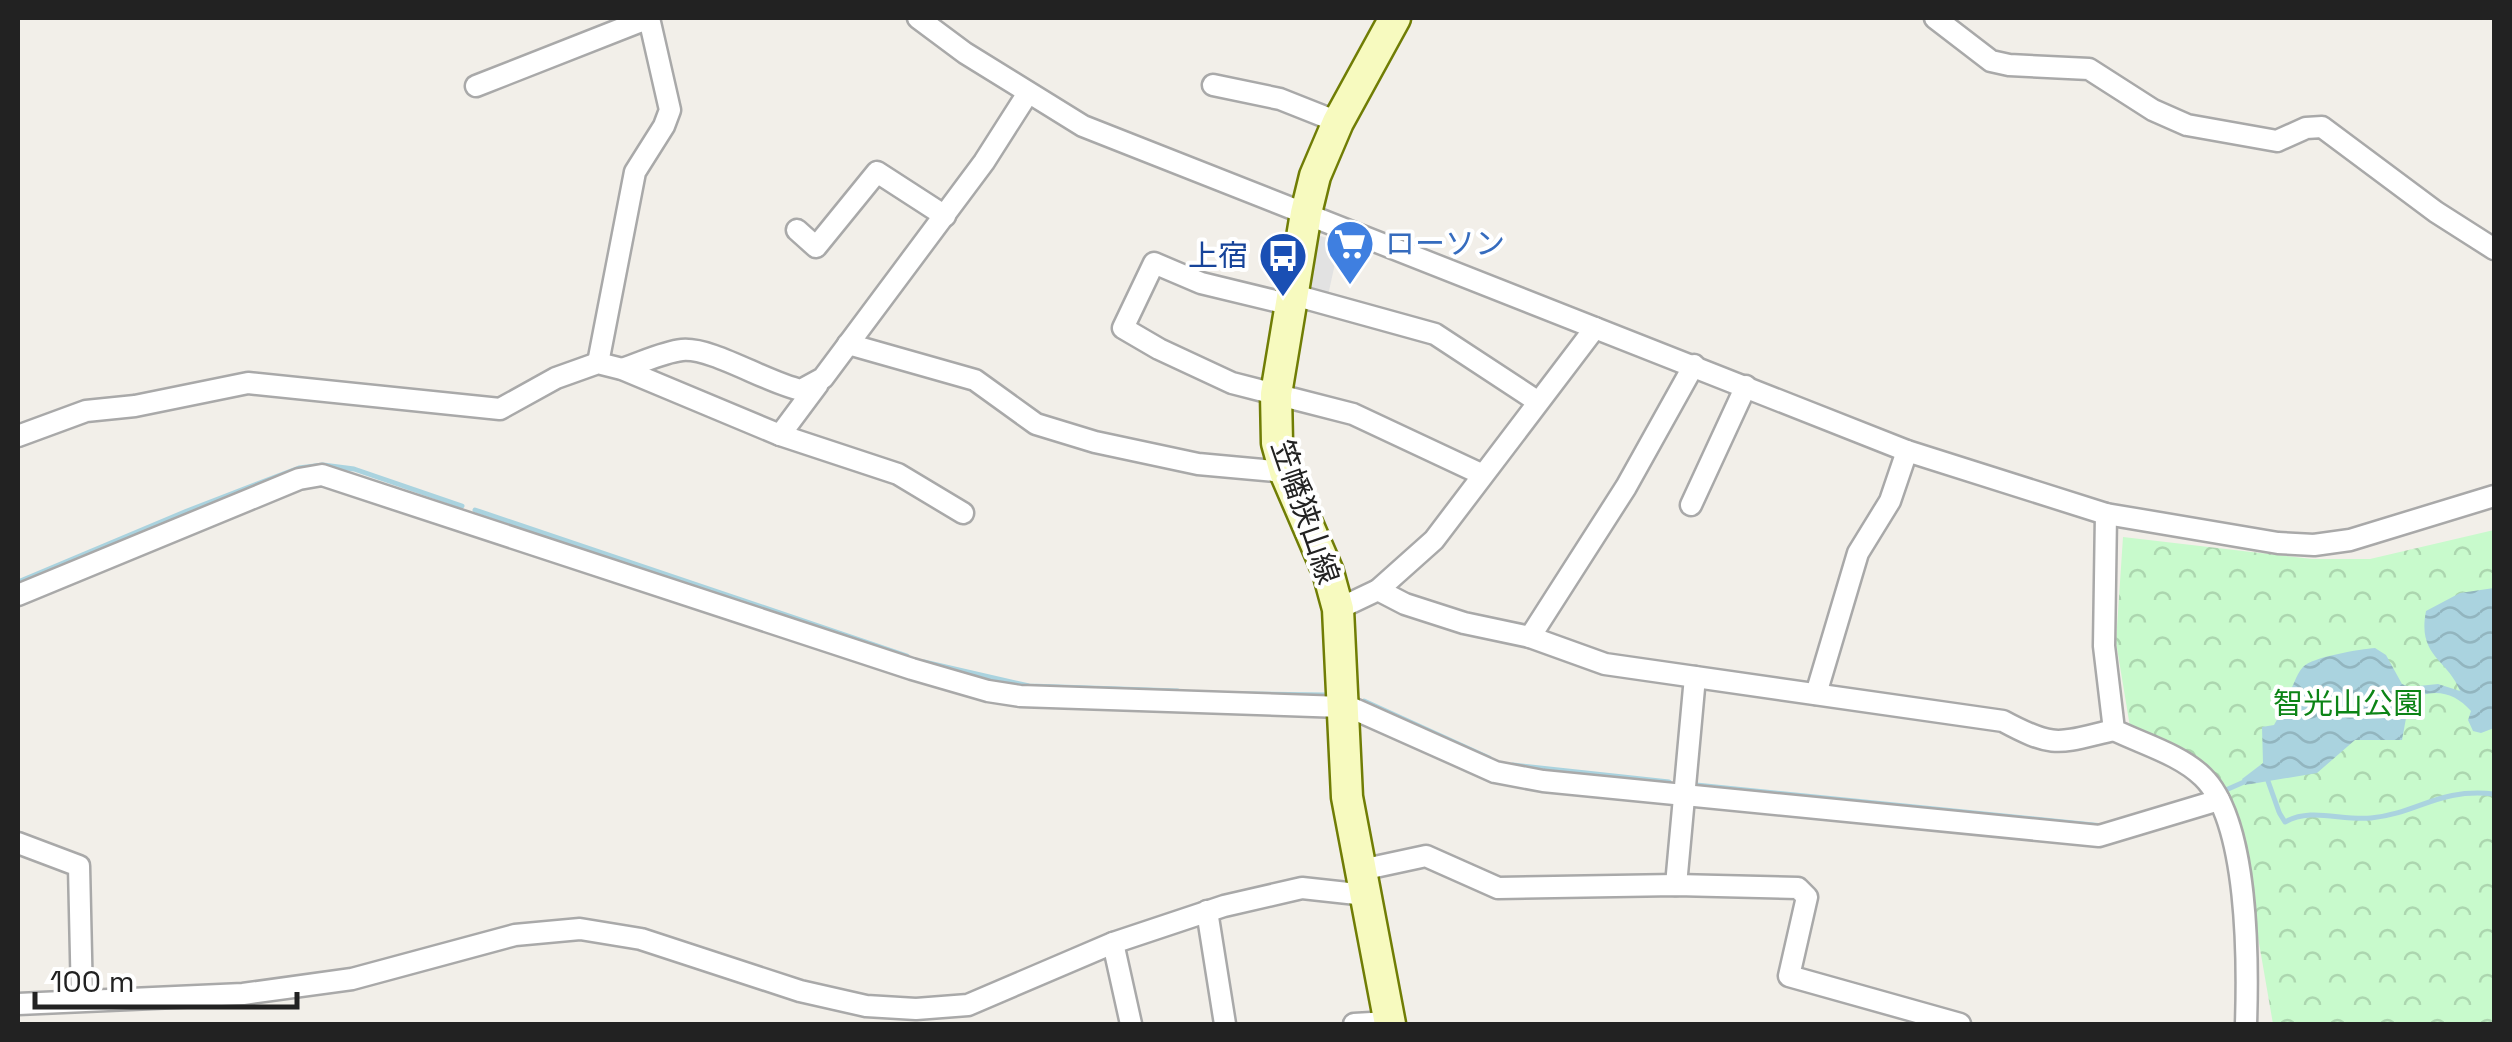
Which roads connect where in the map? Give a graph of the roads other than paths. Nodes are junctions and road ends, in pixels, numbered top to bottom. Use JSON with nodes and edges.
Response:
{"nodes":[{"id":1,"x":918,"y":18,"type":"edge"},
{"id":2,"x":1395,"y":18,"type":"edge"},
{"id":3,"x":1936,"y":18,"type":"edge"},
{"id":4,"x":1213,"y":85,"type":"dead end"},
{"id":5,"x":476,"y":86,"type":"dead end"},
{"id":6,"x":1028,"y":92,"type":"junction"},
{"id":7,"x":1338,"y":122,"type":"junction"},
{"id":8,"x":1306,"y":213,"type":"junction"},
{"id":9,"x":945,"y":216,"type":"junction"},
{"id":10,"x":797,"y":230,"type":"dead end"},
{"id":11,"x":2494,"y":249,"type":"edge"},
{"id":12,"x":1293,"y":300,"type":"junction"},
{"id":13,"x":1595,"y":328,"type":"junction"},
{"id":14,"x":848,"y":344,"type":"junction"},
{"id":15,"x":598,"y":363,"type":"junction"},
{"id":16,"x":1694,"y":365,"type":"junction"},
{"id":17,"x":622,"y":369,"type":"junction"},
{"id":18,"x":823,"y":378,"type":"junction"},
{"id":19,"x":1746,"y":386,"type":"junction"},
{"id":20,"x":1276,"y":394,"type":"junction"},
{"id":21,"x":1536,"y":401,"type":"junction"},
{"id":22,"x":780,"y":435,"type":"junction"},
{"id":23,"x":18,"y":436,"type":"edge"},
{"id":24,"x":1907,"y":451,"type":"junction"},
{"id":25,"x":1286,"y":472,"type":"junction"},
{"id":26,"x":1481,"y":474,"type":"junction"},
{"id":27,"x":2494,"y":496,"type":"edge"},
{"id":28,"x":1692,"y":505,"type":"dead end"},
{"id":29,"x":963,"y":513,"type":"dead end"},
{"id":30,"x":2106,"y":514,"type":"junction"},
{"id":31,"x":1378,"y":590,"type":"junction"},
{"id":32,"x":18,"y":596,"type":"edge"},
{"id":33,"x":1338,"y":609,"type":"junction"},
{"id":34,"x":1530,"y":637,"type":"junction"},
{"id":35,"x":1695,"y":677,"type":"junction"},
{"id":36,"x":1816,"y":694,"type":"junction"},
{"id":37,"x":1342,"y":707,"type":"junction"},
{"id":38,"x":2114,"y":730,"type":"junction"},
{"id":39,"x":2217,"y":795,"type":"junction"},
{"id":40,"x":1684,"y":797,"type":"junction"},
{"id":41,"x":18,"y":842,"type":"edge"},
{"id":42,"x":1363,"y":882,"type":"junction"},
{"id":43,"x":1676,"y":885,"type":"junction"},
{"id":44,"x":1208,"y":911,"type":"junction"},
{"id":45,"x":1114,"y":943,"type":"junction"},
{"id":46,"x":82,"y":1000,"type":"junction"},
{"id":47,"x":18,"y":1004,"type":"edge"},
{"id":48,"x":915,"y":1017,"type":"edge"},
{"id":49,"x":1389,"y":1023,"type":"edge"},
{"id":50,"x":1131,"y":1024,"type":"edge"},
{"id":51,"x":1226,"y":1024,"type":"edge"},
{"id":52,"x":1354,"y":1024,"type":"edge"},
{"id":53,"x":1960,"y":1024,"type":"edge"},
{"id":54,"x":2246,"y":1024,"type":"edge"}],
"edges":[{"from":1,"to":6,"type":"street"},
{"from":2,"to":7,"type":"main road","name":"笠幡狭山線"},
{"from":3,"to":11,"type":"street"},
{"from":4,"to":7,"type":"street"},
{"from":5,"to":15,"type":"street"},
{"from":6,"to":8,"type":"street"},
{"from":6,"to":9,"type":"street"},
{"from":7,"to":8,"type":"main road","name":"笠幡狭山線"},
{"from":8,"to":12,"type":"main road","name":"笠幡狭山線"},
{"from":8,"to":13,"type":"street"},
{"from":9,"to":10,"type":"street"},
{"from":9,"to":14,"type":"street"},
{"from":12,"to":20,"type":"main road","name":"笠幡狭山線"},
{"from":12,"to":20,"type":"street"},
{"from":12,"to":21,"type":"street"},
{"from":13,"to":16,"type":"street"},
{"from":13,"to":21,"type":"street"},
{"from":14,"to":18,"type":"street"},
{"from":14,"to":25,"type":"street"},
{"from":15,"to":17,"type":"street"},
{"from":15,"to":23,"type":"street"},
{"from":16,"to":19,"type":"street"},
{"from":16,"to":34,"type":"street"},
{"from":17,"to":18,"type":"street"},
{"from":17,"to":22,"type":"street"},
{"from":18,"to":22,"type":"street"},
{"from":19,"to":24,"type":"street"},
{"from":19,"to":28,"type":"street"},
{"from":20,"to":25,"type":"main road","name":"笠幡狭山線"},
{"from":20,"to":26,"type":"street"},
{"from":21,"to":26,"type":"street"},
{"from":22,"to":29,"type":"street"},
{"from":24,"to":30,"type":"street"},
{"from":24,"to":36,"type":"street"},
{"from":25,"to":33,"type":"main road","name":"笠幡狭山線"},
{"from":26,"to":31,"type":"street"},
{"from":27,"to":30,"type":"street"},
{"from":30,"to":38,"type":"street"},
{"from":31,"to":33,"type":"street"},
{"from":31,"to":34,"type":"street"},
{"from":32,"to":37,"type":"street"},
{"from":33,"to":37,"type":"main road","name":"笠幡狭山線"},
{"from":34,"to":35,"type":"street"},
{"from":35,"to":36,"type":"street"},
{"from":35,"to":40,"type":"street"},
{"from":36,"to":38,"type":"street"},
{"from":37,"to":40,"type":"street"},
{"from":37,"to":42,"type":"main road","name":"笠幡狭山線"},
{"from":38,"to":39,"type":"street"},
{"from":39,"to":40,"type":"street"},
{"from":39,"to":54,"type":"street"},
{"from":40,"to":43,"type":"street"},
{"from":41,"to":46,"type":"street"},
{"from":42,"to":43,"type":"street"},
{"from":42,"to":44,"type":"street"},
{"from":42,"to":49,"type":"main road","name":"笠幡狭山線"},
{"from":43,"to":53,"type":"street"},
{"from":44,"to":45,"type":"street"},
{"from":44,"to":51,"type":"street"},
{"from":45,"to":48,"type":"street"},
{"from":45,"to":50,"type":"street"},
{"from":46,"to":47,"type":"street"},
{"from":46,"to":48,"type":"street"},
{"from":49,"to":52,"type":"street"}]}
